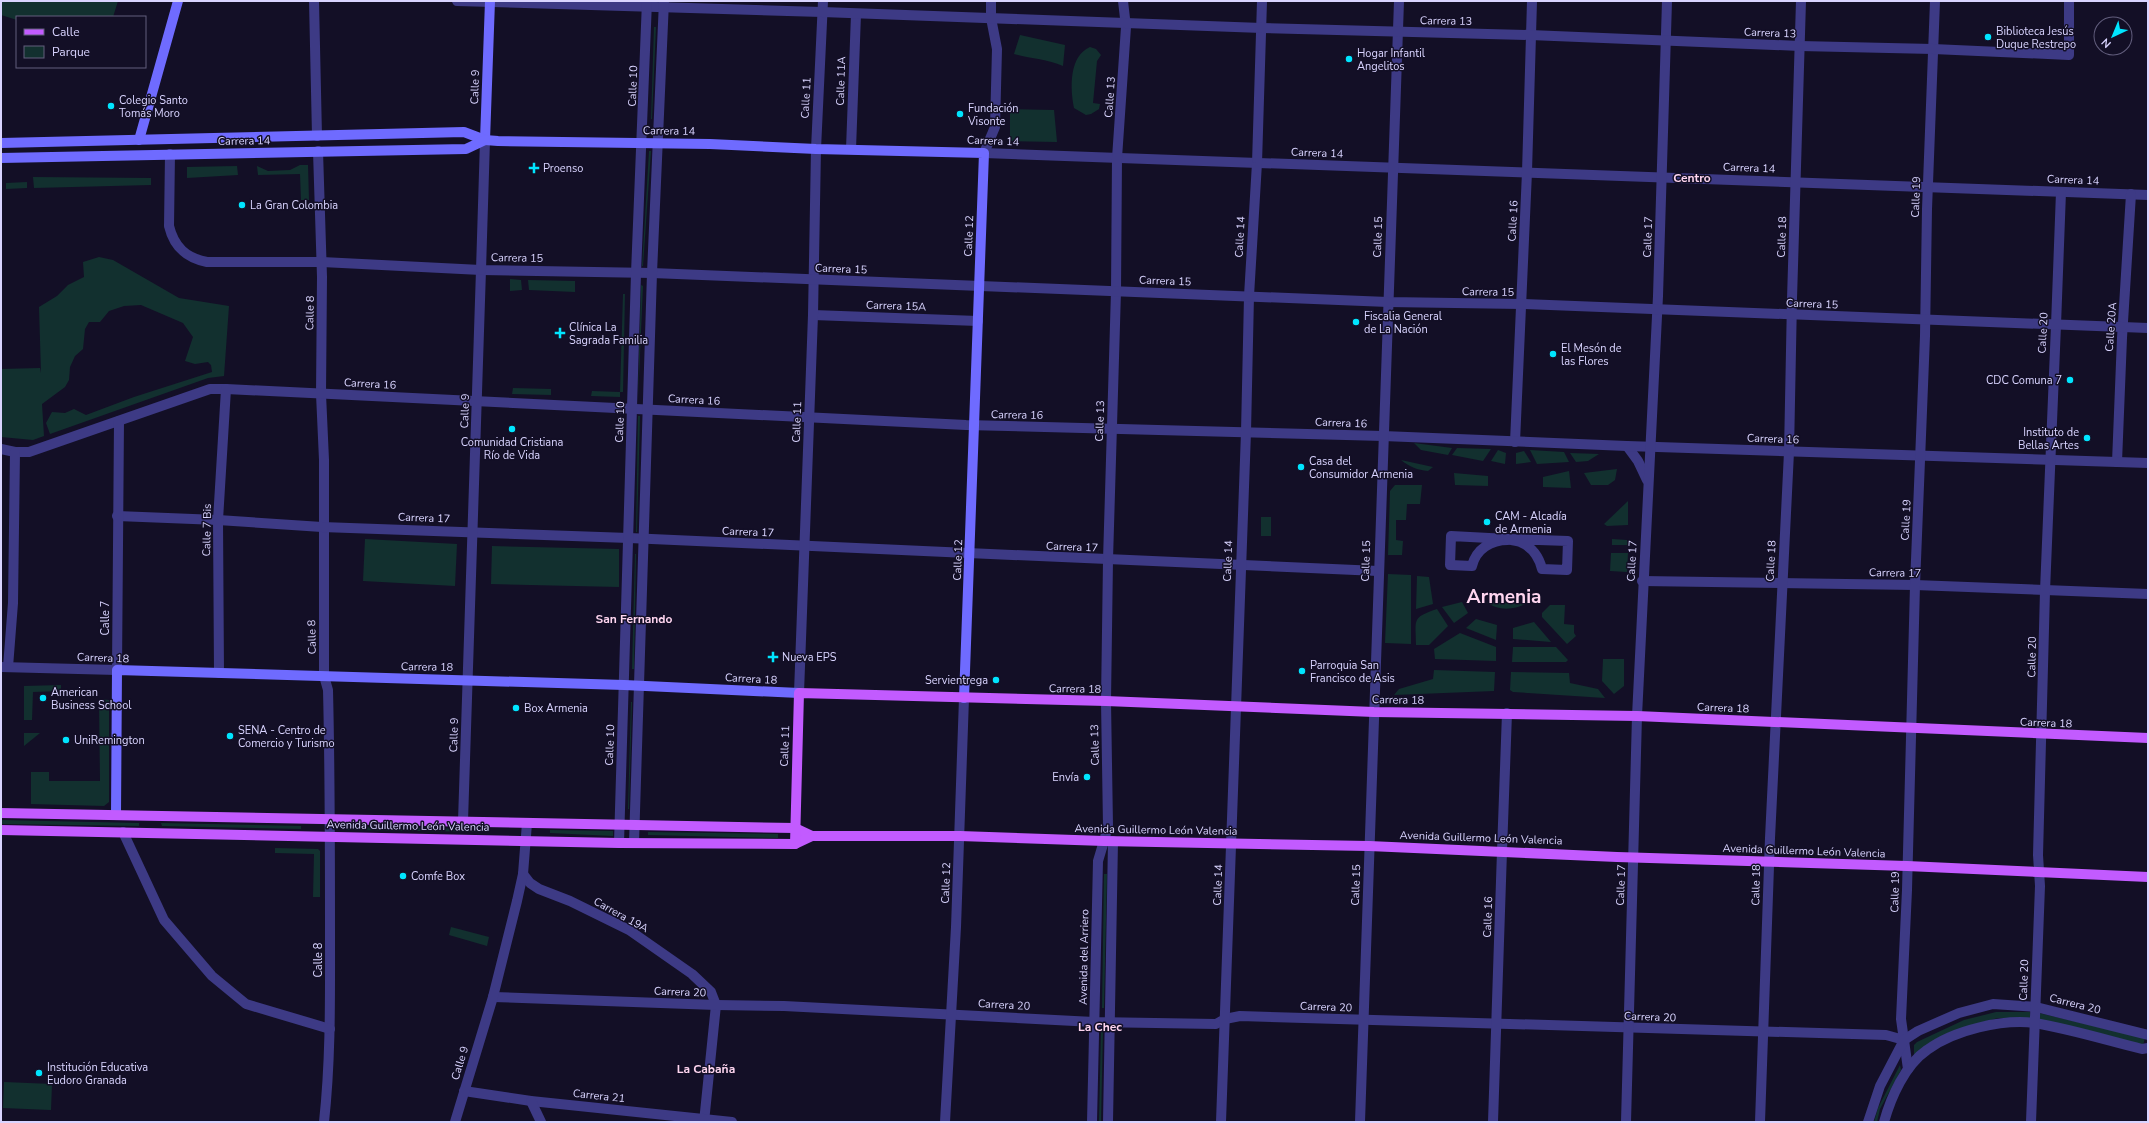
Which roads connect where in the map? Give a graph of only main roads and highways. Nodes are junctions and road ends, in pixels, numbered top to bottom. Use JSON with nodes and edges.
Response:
{"nodes":[{"id":1,"x":178,"y":1,"type":"edge"},
{"id":2,"x":490,"y":2,"type":"edge"},
{"id":3,"x":139,"y":140,"type":"junction"},
{"id":4,"x":485,"y":140,"type":"junction"},
{"id":5,"x":1,"y":143,"type":"edge"},
{"id":6,"x":984,"y":153,"type":"joint"},
{"id":7,"x":1,"y":158,"type":"edge"},
{"id":8,"x":117,"y":670,"type":"joint"},
{"id":9,"x":799,"y":693,"type":"junction"},
{"id":10,"x":964,"y":698,"type":"junction"},
{"id":11,"x":2148,"y":738,"type":"edge"},
{"id":12,"x":1,"y":813,"type":"edge"},
{"id":13,"x":116,"y":815,"type":"junction"},
{"id":14,"x":795,"y":828,"type":"junction"},
{"id":15,"x":1,"y":830,"type":"edge"},
{"id":16,"x":812,"y":836,"type":"junction"},
{"id":17,"x":795,"y":844,"type":"junction"},
{"id":18,"x":2148,"y":877,"type":"edge"}],
"edges":[{"from":1,"to":3,"type":"main road"},
{"from":2,"to":4,"type":"main road","name":"Calle 9"},
{"from":3,"to":4,"type":"main road","name":"Carrera 14"},
{"from":3,"to":5,"type":"main road","name":"Carrera 14"},
{"from":4,"to":6,"type":"main road","name":"Carrera 14"},
{"from":4,"to":7,"type":"main road","name":"Carrera 14"},
{"from":6,"to":10,"type":"main road","name":"Calle 12"},
{"from":8,"to":9,"type":"main road","name":"Carrera 18"},
{"from":8,"to":13,"type":"main road","name":"Calle 7"},
{"from":9,"to":10,"type":"main road","name":"Carrera 18"},
{"from":9,"to":14,"type":"main road","name":"Calle 11"},
{"from":10,"to":11,"type":"main road","name":"Carrera 18"},
{"from":12,"to":13,"type":"main road","name":"Avenida Guillermo León Valencia"},
{"from":13,"to":14,"type":"main road","name":"Avenida Guillermo León Valencia"},
{"from":14,"to":16,"type":"main road","name":"Avenida Guillermo León Valencia"},
{"from":14,"to":17,"type":"main road","name":"Calle 11"},
{"from":15,"to":17,"type":"main road","name":"Avenida Guillermo León Valencia"},
{"from":16,"to":17,"type":"main road","name":"Avenida Guillermo León Valencia"},
{"from":16,"to":18,"type":"main road","name":"Avenida Guillermo León Valencia"}]}
